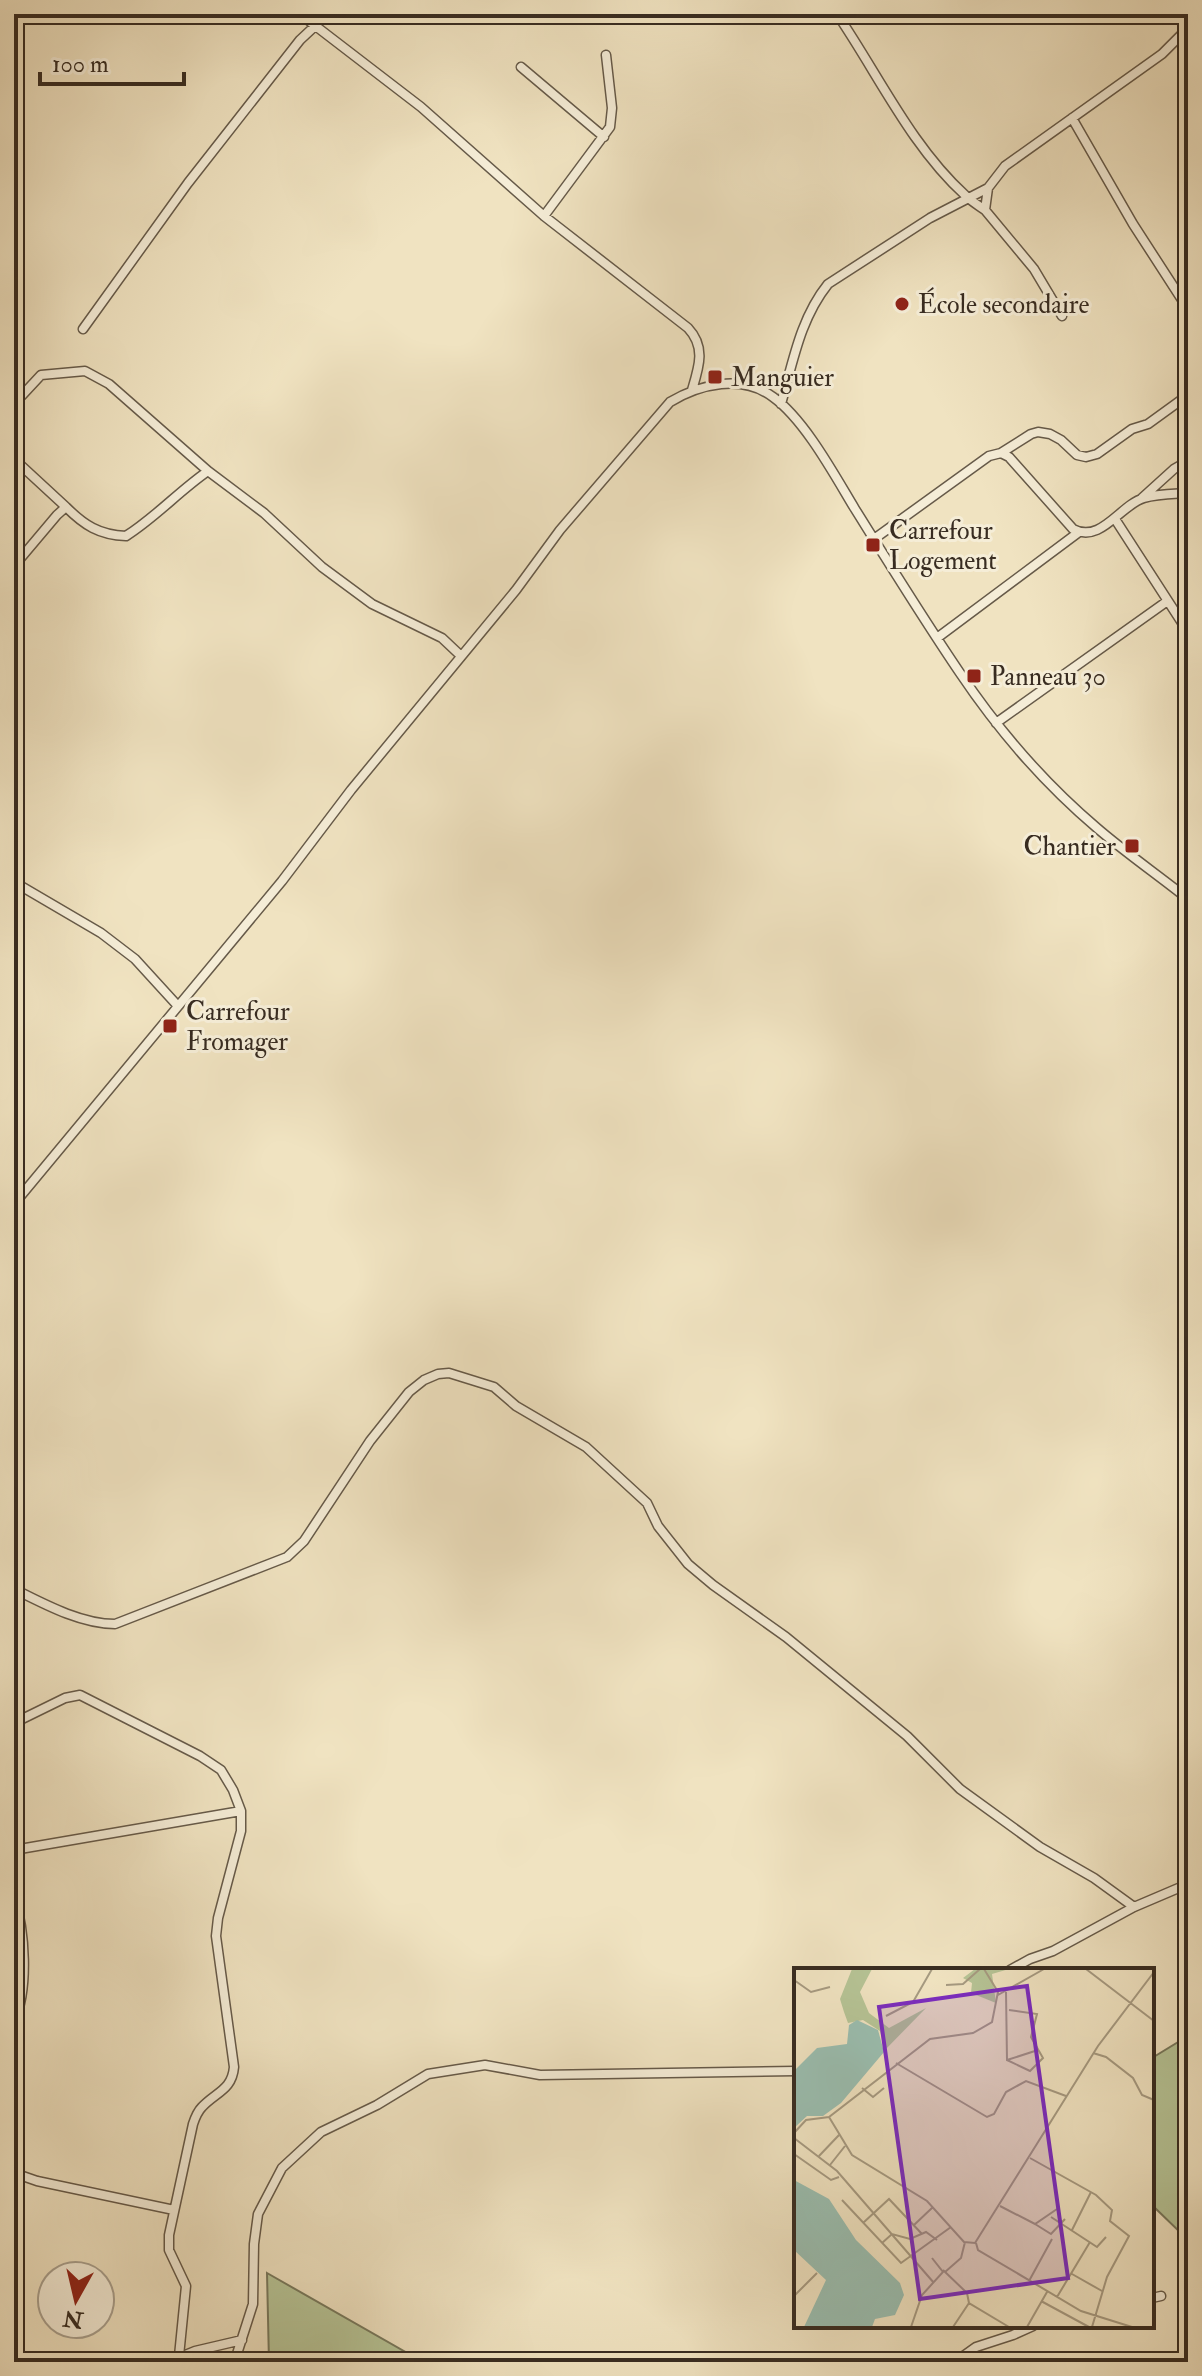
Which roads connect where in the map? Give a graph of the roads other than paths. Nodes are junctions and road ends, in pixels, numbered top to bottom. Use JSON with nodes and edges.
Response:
{"nodes":[{"id":1,"x":300,"y":14,"type":"edge"},
{"id":2,"x":837,"y":14,"type":"edge"},
{"id":3,"x":1188,"y":23,"type":"edge"},
{"id":4,"x":315,"y":26,"type":"junction"},
{"id":5,"x":606,"y":55,"type":"dead end"},
{"id":6,"x":521,"y":67,"type":"dead end"},
{"id":7,"x":1072,"y":118,"type":"junction"},
{"id":8,"x":604,"y":137,"type":"junction"},
{"id":9,"x":988,"y":188,"type":"junction"},
{"id":10,"x":966,"y":197,"type":"junction"},
{"id":11,"x":985,"y":210,"type":"junction"},
{"id":12,"x":544,"y":216,"type":"junction"},
{"id":13,"x":1188,"y":309,"type":"edge"},
{"id":14,"x":1062,"y":316,"type":"dead end"},
{"id":15,"x":83,"y":329,"type":"dead end"},
{"id":16,"x":692,"y":390,"type":"junction"},
{"id":17,"x":1188,"y":395,"type":"edge"},
{"id":18,"x":14,"y":404,"type":"edge"},
{"id":19,"x":781,"y":404,"type":"junction"},
{"id":20,"x":1001,"y":453,"type":"junction"},
{"id":21,"x":14,"y":459,"type":"edge"},
{"id":22,"x":1188,"y":461,"type":"edge"},
{"id":23,"x":208,"y":471,"type":"junction"},
{"id":24,"x":1188,"y":493,"type":"edge"},
{"id":25,"x":1142,"y":498,"type":"junction"},
{"id":26,"x":66,"y":507,"type":"junction"},
{"id":27,"x":1115,"y":519,"type":"junction"},
{"id":28,"x":1079,"y":532,"type":"junction"},
{"id":29,"x":874,"y":539,"type":"junction"},
{"id":30,"x":14,"y":566,"type":"edge"},
{"id":31,"x":1166,"y":602,"type":"junction"},
{"id":32,"x":1188,"y":632,"type":"edge"},
{"id":33,"x":937,"y":638,"type":"junction"},
{"id":34,"x":460,"y":655,"type":"junction"},
{"id":35,"x":996,"y":723,"type":"junction"},
{"id":36,"x":14,"y":882,"type":"edge"},
{"id":37,"x":1188,"y":899,"type":"edge"},
{"id":38,"x":177,"y":1005,"type":"junction"},
{"id":39,"x":14,"y":1204,"type":"edge"},
{"id":40,"x":14,"y":1589,"type":"edge"},
{"id":41,"x":14,"y":1723,"type":"edge"},
{"id":42,"x":241,"y":1811,"type":"junction"},
{"id":43,"x":14,"y":1850,"type":"edge"},
{"id":44,"x":1188,"y":1884,"type":"edge"},
{"id":45,"x":14,"y":1896,"type":"edge"},
{"id":46,"x":1134,"y":1907,"type":"junction"},
{"id":47,"x":1014,"y":1968,"type":"edge"},
{"id":48,"x":14,"y":2022,"type":"edge"},
{"id":49,"x":794,"y":2071,"type":"edge"},
{"id":50,"x":14,"y":2173,"type":"edge"},
{"id":51,"x":174,"y":2210,"type":"junction"},
{"id":52,"x":1029,"y":2328,"type":"edge"},
{"id":53,"x":242,"y":2340,"type":"junction"},
{"id":54,"x":179,"y":2356,"type":"junction"},
{"id":55,"x":168,"y":2362,"type":"edge"},
{"id":56,"x":237,"y":2362,"type":"edge"},
{"id":57,"x":955,"y":2362,"type":"edge"}],
"edges":[{"from":1,"to":4,"type":"street"},
{"from":2,"to":10,"type":"street"},
{"from":3,"to":7,"type":"street"},
{"from":4,"to":12,"type":"street"},
{"from":4,"to":15,"type":"street"},
{"from":5,"to":8,"type":"street"},
{"from":6,"to":8,"type":"street"},
{"from":7,"to":9,"type":"street"},
{"from":7,"to":13,"type":"street"},
{"from":8,"to":12,"type":"street"},
{"from":9,"to":10,"type":"street"},
{"from":9,"to":11,"type":"street"},
{"from":10,"to":11,"type":"street"},
{"from":10,"to":19,"type":"street"},
{"from":11,"to":14,"type":"street"},
{"from":12,"to":16,"type":"street"},
{"from":16,"to":19,"type":"street"},
{"from":16,"to":34,"type":"street"},
{"from":17,"to":20,"type":"street"},
{"from":18,"to":23,"type":"street"},
{"from":19,"to":29,"type":"street"},
{"from":20,"to":28,"type":"street"},
{"from":20,"to":29,"type":"street"},
{"from":21,"to":26,"type":"street"},
{"from":22,"to":25,"type":"street"},
{"from":23,"to":26,"type":"street"},
{"from":23,"to":34,"type":"street"},
{"from":24,"to":25,"type":"street"},
{"from":25,"to":27,"type":"street"},
{"from":26,"to":30,"type":"street"},
{"from":27,"to":28,"type":"street"},
{"from":27,"to":31,"type":"street"},
{"from":28,"to":33,"type":"street"},
{"from":29,"to":33,"type":"street"},
{"from":31,"to":32,"type":"street"},
{"from":31,"to":35,"type":"street"},
{"from":33,"to":35,"type":"street"},
{"from":34,"to":38,"type":"street"},
{"from":35,"to":37,"type":"street"},
{"from":36,"to":38,"type":"street"},
{"from":38,"to":39,"type":"street"},
{"from":40,"to":46,"type":"street"},
{"from":41,"to":42,"type":"street"},
{"from":42,"to":43,"type":"street"},
{"from":42,"to":51,"type":"street"},
{"from":44,"to":46,"type":"street"},
{"from":45,"to":48,"type":"street"},
{"from":46,"to":47,"type":"street"},
{"from":49,"to":53,"type":"street"},
{"from":50,"to":51,"type":"street"},
{"from":51,"to":54,"type":"street"},
{"from":52,"to":57,"type":"street"},
{"from":53,"to":54,"type":"street"},
{"from":53,"to":56,"type":"street"},
{"from":54,"to":55,"type":"street"}]}
